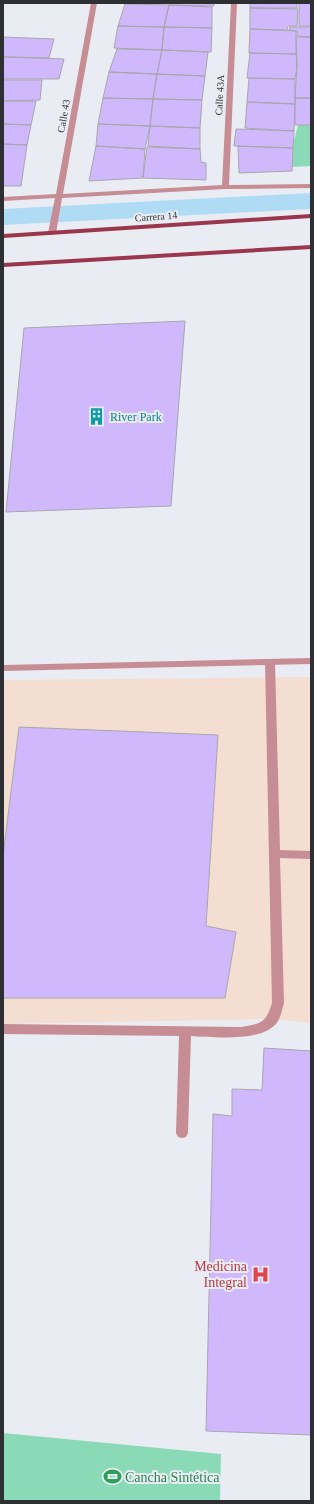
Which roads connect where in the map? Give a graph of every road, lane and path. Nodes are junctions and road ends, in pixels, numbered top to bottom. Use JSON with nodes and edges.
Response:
{"nodes":[{"id":1,"x":94,"y":3,"type":"edge"},
{"id":2,"x":234,"y":3,"type":"edge"},
{"id":3,"x":311,"y":186,"type":"edge"},
{"id":4,"x":225,"y":187,"type":"junction"},
{"id":5,"x":59,"y":195,"type":"junction"},
{"id":6,"x":3,"y":199,"type":"edge"},
{"id":7,"x":311,"y":216,"type":"edge"},
{"id":8,"x":52,"y":233,"type":"junction"},
{"id":9,"x":3,"y":236,"type":"edge"},
{"id":10,"x":311,"y":247,"type":"edge"},
{"id":11,"x":3,"y":265,"type":"edge"},
{"id":12,"x":311,"y":661,"type":"edge"},
{"id":13,"x":270,"y":662,"type":"junction"},
{"id":14,"x":3,"y":668,"type":"edge"},
{"id":15,"x":274,"y":854,"type":"junction"},
{"id":16,"x":311,"y":855,"type":"edge"},
{"id":17,"x":3,"y":1029,"type":"edge"},
{"id":18,"x":185,"y":1032,"type":"junction"},
{"id":19,"x":182,"y":1133,"type":"dead end"}],
"edges":[{"from":1,"to":5,"type":"street","name":"Calle 43"},
{"from":2,"to":4,"type":"street","name":"Calle 43A"},
{"from":3,"to":4,"type":"street"},
{"from":4,"to":5,"type":"street"},
{"from":5,"to":6,"type":"street"},
{"from":5,"to":8,"type":"street","name":"Calle 43"},
{"from":7,"to":8,"type":"main road","name":"Carrera 14"},
{"from":8,"to":9,"type":"main road","name":"Carrera 14"},
{"from":10,"to":11,"type":"main road"},
{"from":12,"to":13,"type":"street"},
{"from":13,"to":14,"type":"street"},
{"from":13,"to":15,"type":"street"},
{"from":15,"to":16,"type":"street"},
{"from":15,"to":18,"type":"street"},
{"from":17,"to":18,"type":"street"},
{"from":18,"to":19,"type":"street"}]}
